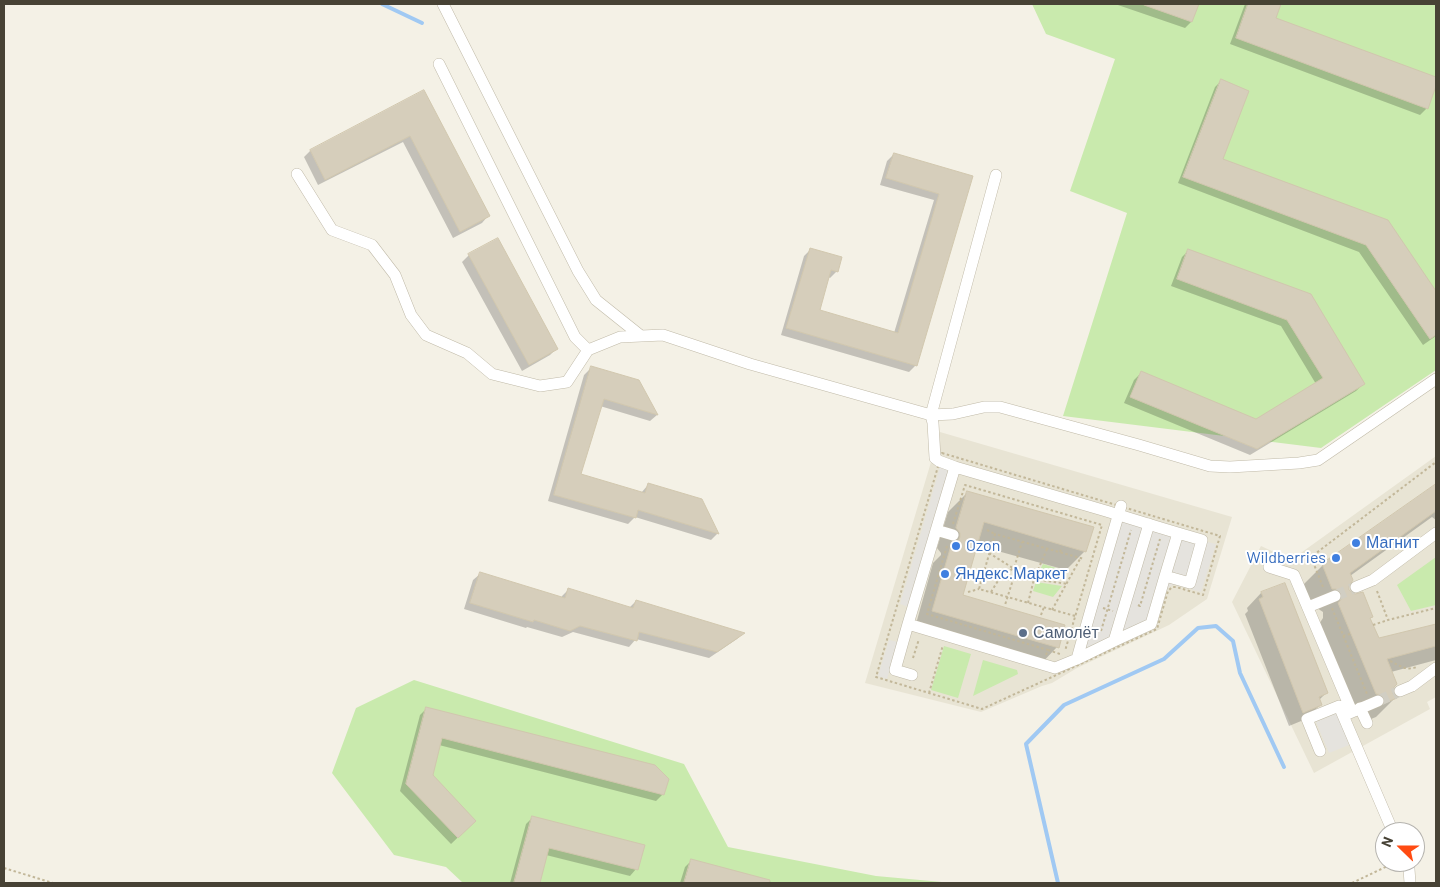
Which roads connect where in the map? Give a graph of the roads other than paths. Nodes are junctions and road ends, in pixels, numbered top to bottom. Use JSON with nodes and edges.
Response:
{"nodes":[{"id":1,"x":443,"y":4,"type":"edge"},
{"id":2,"x":439,"y":64,"type":"dead end"},
{"id":3,"x":297,"y":174,"type":"dead end"},
{"id":4,"x":996,"y":175,"type":"dead end"},
{"id":5,"x":641,"y":336,"type":"junction"},
{"id":6,"x":588,"y":350,"type":"junction"},
{"id":7,"x":1436,"y":379,"type":"edge"},
{"id":8,"x":931,"y":416,"type":"junction"},
{"id":9,"x":955,"y":467,"type":"junction"},
{"id":10,"x":1120,"y":511,"type":"junction"},
{"id":11,"x":1149,"y":524,"type":"junction"},
{"id":12,"x":936,"y":530,"type":"junction"},
{"id":13,"x":1178,"y":533,"type":"junction"},
{"id":14,"x":1436,"y":533,"type":"edge"},
{"id":15,"x":952,"y":534,"type":"road end"},
{"id":16,"x":1269,"y":567,"type":"dead end"},
{"id":17,"x":1165,"y":576,"type":"junction"},
{"id":18,"x":1356,"y":587,"type":"tunnel mouth"},
{"id":19,"x":1335,"y":596,"type":"tunnel mouth"},
{"id":20,"x":1308,"y":607,"type":"junction"},
{"id":21,"x":908,"y":624,"type":"junction"},
{"id":22,"x":1114,"y":640,"type":"junction"},
{"id":23,"x":1077,"y":659,"type":"junction"},
{"id":24,"x":1436,"y":668,"type":"edge"},
{"id":25,"x":912,"y":675,"type":"dead end"},
{"id":26,"x":1400,"y":692,"type":"tunnel mouth"},
{"id":27,"x":1378,"y":701,"type":"tunnel mouth"},
{"id":28,"x":1352,"y":712,"type":"junction"},
{"id":29,"x":1367,"y":723,"type":"dead end"},
{"id":30,"x":1320,"y":751,"type":"dead end"},
{"id":31,"x":1390,"y":822,"type":"edge"}],
"edges":[{"from":1,"to":5,"type":"lane"},
{"from":2,"to":6,"type":"lane"},
{"from":3,"to":6,"type":"lane"},
{"from":4,"to":8,"type":"lane"},
{"from":5,"to":6,"type":"lane"},
{"from":5,"to":8,"type":"lane"},
{"from":7,"to":8,"type":"lane"},
{"from":8,"to":9,"type":"lane"},
{"from":9,"to":10,"type":"lane"},
{"from":9,"to":12,"type":"lane"},
{"from":10,"to":11,"type":"lane"},
{"from":10,"to":23,"type":"lane"},
{"from":11,"to":13,"type":"lane"},
{"from":11,"to":22,"type":"lane"},
{"from":12,"to":15,"type":"lane"},
{"from":12,"to":21,"type":"lane"},
{"from":13,"to":17,"type":"lane"},
{"from":13,"to":17,"type":"lane"},
{"from":14,"to":18,"type":"lane"},
{"from":16,"to":20,"type":"lane"},
{"from":17,"to":22,"type":"lane"},
{"from":19,"to":20,"type":"lane"},
{"from":20,"to":28,"type":"lane"},
{"from":21,"to":23,"type":"lane"},
{"from":21,"to":25,"type":"lane"},
{"from":22,"to":23,"type":"lane"},
{"from":24,"to":26,"type":"lane"},
{"from":27,"to":28,"type":"lane"},
{"from":28,"to":29,"type":"lane"},
{"from":28,"to":30,"type":"lane"},
{"from":28,"to":31,"type":"lane"}]}
